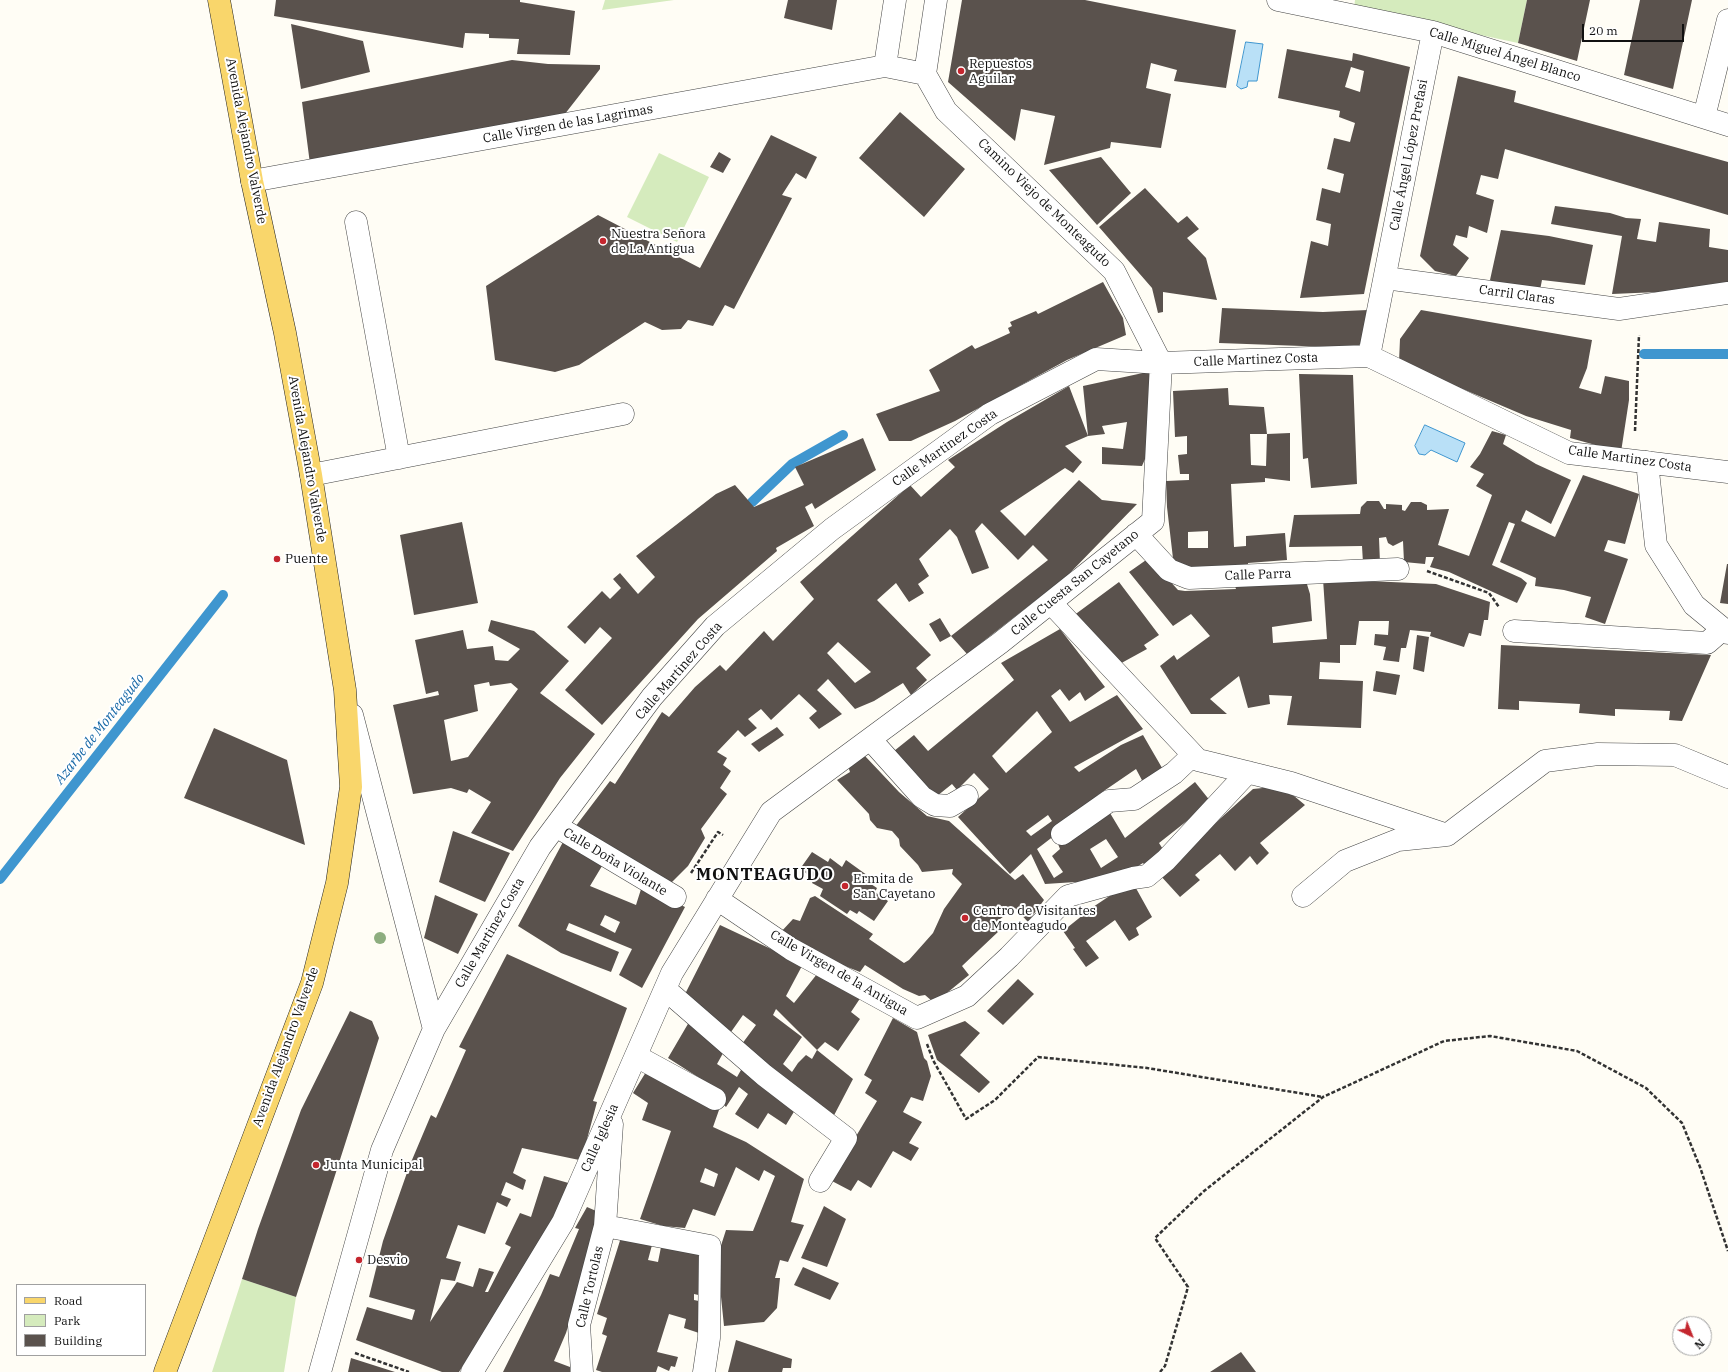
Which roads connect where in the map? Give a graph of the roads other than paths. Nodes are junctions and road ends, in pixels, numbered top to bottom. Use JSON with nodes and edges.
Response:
{"nodes":[{"id":1,"x":219,"y":0,"type":"edge"},
{"id":2,"x":895,"y":0,"type":"edge"},
{"id":3,"x":936,"y":0,"type":"edge"},
{"id":4,"x":1278,"y":0,"type":"edge"},
{"id":5,"x":1728,"y":20,"type":"edge"},
{"id":6,"x":1433,"y":32,"type":"junction"},
{"id":7,"x":885,"y":66,"type":"junction"},
{"id":8,"x":926,"y":74,"type":"junction"},
{"id":9,"x":1704,"y":117,"type":"junction"},
{"id":10,"x":1728,"y":125,"type":"edge"},
{"id":11,"x":252,"y":182,"type":"junction"},
{"id":12,"x":356,"y":222,"type":"dead end"},
{"id":13,"x":1385,"y":278,"type":"junction"},
{"id":14,"x":1728,"y":293,"type":"edge"},
{"id":15,"x":1368,"y":356,"type":"junction"},
{"id":16,"x":1161,"y":363,"type":"junction"},
{"id":17,"x":623,"y":414,"type":"dead end"},
{"id":18,"x":399,"y":458,"type":"junction"},
{"id":19,"x":1640,"y":461,"type":"junction"},
{"id":20,"x":1728,"y":472,"type":"edge"},
{"id":21,"x":311,"y":475,"type":"junction"},
{"id":22,"x":1136,"y":534,"type":"junction"},
{"id":23,"x":1398,"y":569,"type":"road end"},
{"id":24,"x":1051,"y":603,"type":"junction"},
{"id":25,"x":1514,"y":631,"type":"dead end"},
{"id":26,"x":1726,"y":631,"type":"edge"},
{"id":27,"x":345,"y":690,"type":"junction"},
{"id":28,"x":870,"y":739,"type":"junction"},
{"id":29,"x":1193,"y":755,"type":"junction"},
{"id":30,"x":1248,"y":772,"type":"junction"},
{"id":31,"x":1728,"y":777,"type":"edge"},
{"id":32,"x":967,"y":796,"type":"dead end"},
{"id":33,"x":556,"y":826,"type":"junction"},
{"id":34,"x":1062,"y":834,"type":"dead end"},
{"id":35,"x":1447,"y":835,"type":"junction"},
{"id":36,"x":1303,"y":896,"type":"dead end"},
{"id":37,"x":675,"y":897,"type":"road end"},
{"id":38,"x":717,"y":899,"type":"junction"},
{"id":39,"x":665,"y":989,"type":"junction"},
{"id":40,"x":434,"y":1029,"type":"junction"},
{"id":41,"x":636,"y":1056,"type":"junction"},
{"id":42,"x":715,"y":1099,"type":"dead end"},
{"id":43,"x":613,"y":1108,"type":"junction"},
{"id":44,"x":820,"y":1181,"type":"dead end"},
{"id":45,"x":605,"y":1226,"type":"junction"},
{"id":46,"x":165,"y":1372,"type":"edge"},
{"id":47,"x":320,"y":1372,"type":"edge"},
{"id":48,"x":472,"y":1372,"type":"edge"},
{"id":49,"x":582,"y":1372,"type":"edge"},
{"id":50,"x":704,"y":1372,"type":"edge"}],
"edges":[{"from":1,"to":11,"type":"main road","name":"Avenida Alejandro Valverde"},
{"from":2,"to":7,"type":"street"},
{"from":3,"to":8,"type":"street"},
{"from":4,"to":6,"type":"street","name":"Calle Miguel Ángel Blanco"},
{"from":5,"to":9,"type":"street"},
{"from":6,"to":9,"type":"street","name":"Calle Miguel Ángel Blanco"},
{"from":6,"to":13,"type":"street","name":"Calle Ángel López Prefasi"},
{"from":7,"to":8,"type":"street"},
{"from":7,"to":11,"type":"street","name":"Calle Virgen de las Lagrimas"},
{"from":8,"to":16,"type":"street","name":"Camino Viejo de Monteagudo"},
{"from":9,"to":10,"type":"street","name":"Calle Miguel Ángel Blanco"},
{"from":11,"to":21,"type":"main road","name":"Avenida Alejandro Valverde"},
{"from":12,"to":18,"type":"street"},
{"from":13,"to":14,"type":"street","name":"Carril Claras"},
{"from":13,"to":15,"type":"street"},
{"from":15,"to":16,"type":"street","name":"Calle Martinez Costa"},
{"from":15,"to":19,"type":"street","name":"Calle Martinez Costa"},
{"from":16,"to":22,"type":"street","name":"Calle Cuesta San Cayetano"},
{"from":16,"to":33,"type":"street","name":"Calle Martinez Costa"},
{"from":17,"to":18,"type":"street"},
{"from":18,"to":21,"type":"street"},
{"from":19,"to":20,"type":"street","name":"Calle Martinez Costa"},
{"from":19,"to":26,"type":"street"},
{"from":21,"to":27,"type":"main road","name":"Avenida Alejandro Valverde"},
{"from":22,"to":23,"type":"street","name":"Calle Parra"},
{"from":22,"to":24,"type":"street","name":"Calle Cuesta San Cayetano"},
{"from":24,"to":28,"type":"street","name":"Calle Cuesta San Cayetano"},
{"from":24,"to":29,"type":"street"},
{"from":25,"to":26,"type":"street"},
{"from":27,"to":40,"type":"street"},
{"from":27,"to":46,"type":"main road","name":"Avenida Alejandro Valverde"},
{"from":28,"to":32,"type":"street"},
{"from":28,"to":38,"type":"street","name":"Calle Cuesta San Cayetano"},
{"from":29,"to":30,"type":"street"},
{"from":29,"to":34,"type":"street"},
{"from":30,"to":35,"type":"street"},
{"from":30,"to":38,"type":"street","name":"Calle Virgen de la Antigua"},
{"from":31,"to":35,"type":"street"},
{"from":33,"to":37,"type":"street","name":"Calle Doña Violante"},
{"from":33,"to":40,"type":"street","name":"Calle Martinez Costa"},
{"from":35,"to":36,"type":"street"},
{"from":38,"to":39,"type":"street","name":"Calle Iglesia"},
{"from":39,"to":41,"type":"street","name":"Calle Iglesia"},
{"from":39,"to":44,"type":"street"},
{"from":40,"to":47,"type":"street","name":"Calle Martinez Costa"},
{"from":41,"to":42,"type":"street"},
{"from":41,"to":43,"type":"street","name":"Calle Iglesia"},
{"from":43,"to":45,"type":"street","name":"Calle Tortolas"},
{"from":43,"to":48,"type":"street","name":"Calle Iglesia"},
{"from":45,"to":49,"type":"street","name":"Calle Tortolas"},
{"from":45,"to":50,"type":"street"}]}
